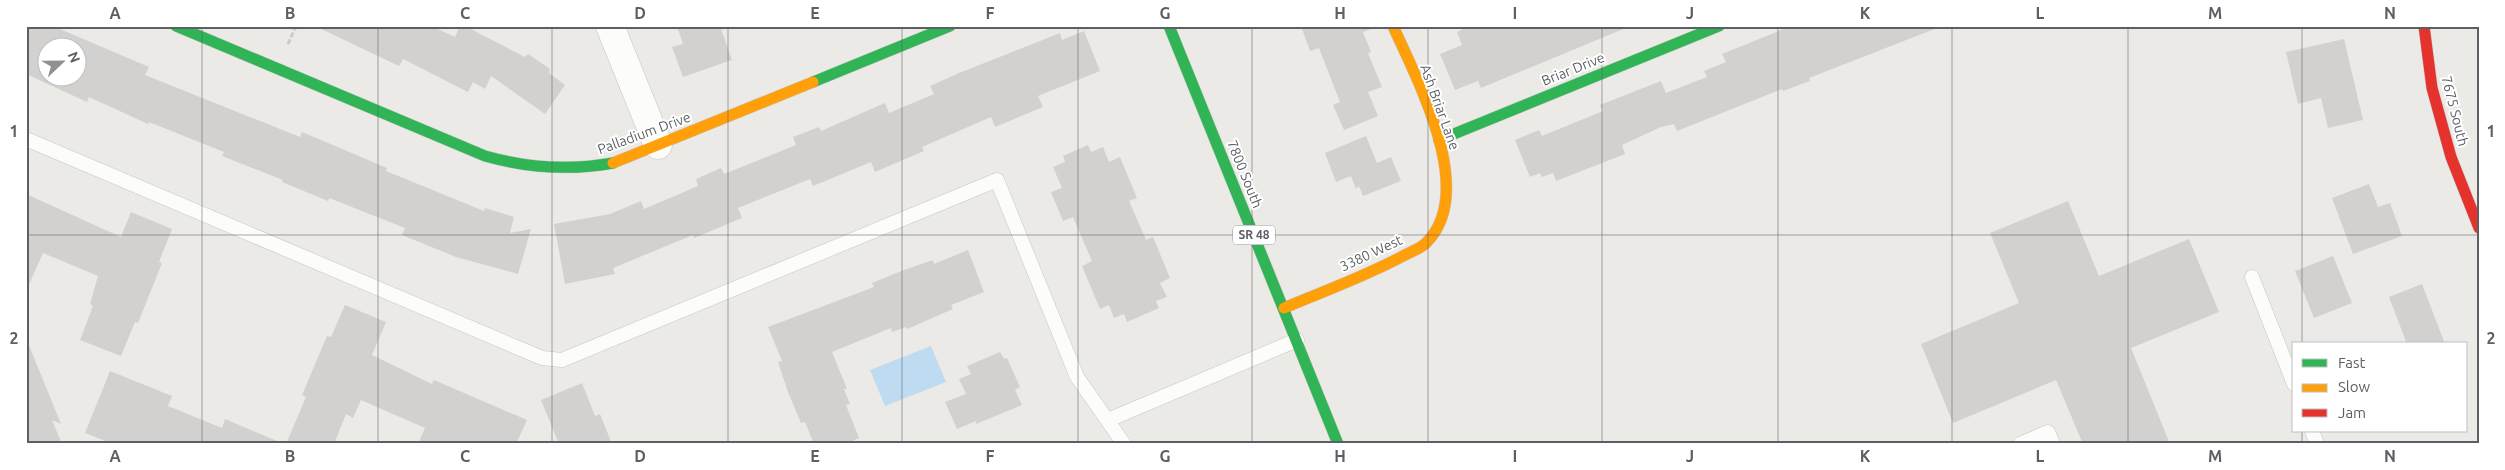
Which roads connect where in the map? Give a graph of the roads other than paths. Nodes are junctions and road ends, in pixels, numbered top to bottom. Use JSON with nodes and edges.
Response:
{"nodes":[{"id":1,"x":176,"y":26,"type":"edge"},
{"id":2,"x":610,"y":26,"type":"edge"},
{"id":3,"x":1169,"y":26,"type":"edge"},
{"id":4,"x":1393,"y":26,"type":"edge"},
{"id":5,"x":1718,"y":26,"type":"edge"},
{"id":6,"x":2424,"y":26,"type":"edge"},
{"id":7,"x":935,"y":29,"type":"edge"},
{"id":8,"x":26,"y":139,"type":"edge"},
{"id":9,"x":1439,"y":140,"type":"junction"},
{"id":10,"x":658,"y":145,"type":"junction"},
{"id":11,"x":1446,"y":202,"type":"joint"},
{"id":12,"x":2479,"y":228,"type":"edge"},
{"id":13,"x":2252,"y":277,"type":"dead end"},
{"id":14,"x":1284,"y":308,"type":"junction"},
{"id":15,"x":1297,"y":340,"type":"junction"},
{"id":16,"x":2292,"y":379,"type":"edge"},
{"id":17,"x":1108,"y":420,"type":"junction"},
{"id":18,"x":2312,"y":432,"type":"edge"},
{"id":19,"x":1124,"y":444,"type":"edge"},
{"id":20,"x":1338,"y":444,"type":"edge"},
{"id":21,"x":2020,"y":444,"type":"edge"},
{"id":22,"x":2053,"y":444,"type":"edge"},
{"id":23,"x":2317,"y":444,"type":"edge"}],
"edges":[{"from":1,"to":10,"type":"street","name":"Palladium Drive"},
{"from":2,"to":10,"type":"street"},
{"from":3,"to":14,"type":"street","name":"7800 South","number":"SR 48"},
{"from":4,"to":9,"type":"street","name":"Ash Briar Lane"},
{"from":5,"to":9,"type":"street","name":"Briar Drive"},
{"from":6,"to":12,"type":"street","name":"7675 South"},
{"from":7,"to":10,"type":"street","name":"Palladium Drive"},
{"from":8,"to":17,"type":"lane"},
{"from":9,"to":11,"type":"street","name":"Ash Briar Lane"},
{"from":11,"to":14,"type":"street","name":"3380 West"},
{"from":13,"to":16,"type":"lane"},
{"from":14,"to":15,"type":"street","name":"7800 South","number":"SR 48"},
{"from":15,"to":17,"type":"lane"},
{"from":15,"to":20,"type":"street","name":"7800 South","number":"SR 48"},
{"from":17,"to":19,"type":"lane"},
{"from":18,"to":23,"type":"lane"},
{"from":21,"to":22,"type":"lane"}]}
